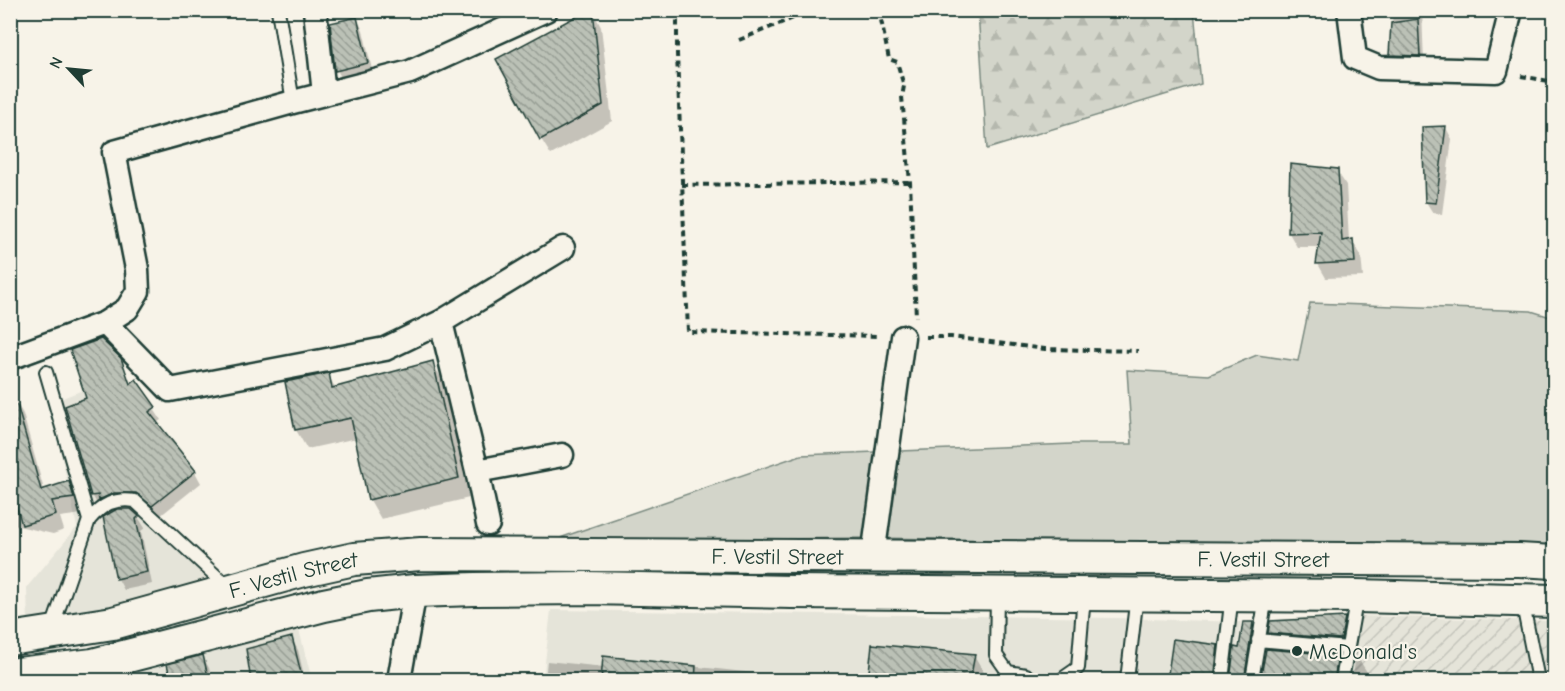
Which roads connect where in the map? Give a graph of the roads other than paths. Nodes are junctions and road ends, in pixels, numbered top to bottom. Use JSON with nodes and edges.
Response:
{"nodes":[{"id":1,"x":278,"y":10,"type":"edge"},
{"id":2,"x":315,"y":10,"type":"edge"},
{"id":3,"x":546,"y":10,"type":"edge"},
{"id":4,"x":1349,"y":10,"type":"edge"},
{"id":5,"x":1511,"y":10,"type":"edge"},
{"id":6,"x":324,"y":94,"type":"junction"},
{"id":7,"x":293,"y":102,"type":"junction"},
{"id":8,"x":563,"y":248,"type":"dead end"},
{"id":9,"x":441,"y":322,"type":"junction"},
{"id":10,"x":105,"y":323,"type":"junction"},
{"id":11,"x":910,"y":331,"type":"road end"},
{"id":12,"x":10,"y":358,"type":"edge"},
{"id":13,"x":46,"y":372,"type":"dead end"},
{"id":14,"x":562,"y":455,"type":"dead end"},
{"id":15,"x":477,"y":471,"type":"junction"},
{"id":16,"x":89,"y":520,"type":"junction"},
{"id":17,"x":488,"y":524,"type":"dead end"},
{"id":18,"x":873,"y":556,"type":"junction"},
{"id":19,"x":1554,"y":562,"type":"edge"},
{"id":20,"x":231,"y":590,"type":"junction"},
{"id":21,"x":415,"y":591,"type":"junction"},
{"id":22,"x":998,"y":594,"type":"junction"},
{"id":23,"x":1084,"y":595,"type":"junction"},
{"id":24,"x":1137,"y":595,"type":"junction"},
{"id":25,"x":1232,"y":595,"type":"junction"},
{"id":26,"x":1266,"y":596,"type":"junction"},
{"id":27,"x":1357,"y":596,"type":"junction"},
{"id":28,"x":1521,"y":599,"type":"junction"},
{"id":29,"x":1554,"y":601,"type":"edge"},
{"id":30,"x":51,"y":633,"type":"junction"},
{"id":31,"x":10,"y":639,"type":"edge"},
{"id":32,"x":1258,"y":640,"type":"junction"},
{"id":33,"x":1347,"y":648,"type":"junction"},
{"id":34,"x":10,"y":675,"type":"edge"},
{"id":35,"x":1026,"y":675,"type":"dead end"},
{"id":36,"x":1065,"y":677,"type":"dead end"},
{"id":37,"x":399,"y":681,"type":"edge"},
{"id":38,"x":1127,"y":681,"type":"edge"},
{"id":39,"x":1222,"y":681,"type":"edge"},
{"id":40,"x":1252,"y":681,"type":"edge"},
{"id":41,"x":1342,"y":681,"type":"edge"},
{"id":42,"x":1538,"y":681,"type":"edge"}],
"edges":[{"from":1,"to":7,"type":"lane"},
{"from":2,"to":6,"type":"street"},
{"from":3,"to":6,"type":"street"},
{"from":4,"to":5,"type":"street"},
{"from":6,"to":7,"type":"street"},
{"from":7,"to":10,"type":"street"},
{"from":8,"to":9,"type":"street"},
{"from":9,"to":10,"type":"street"},
{"from":9,"to":15,"type":"street"},
{"from":10,"to":12,"type":"street"},
{"from":11,"to":18,"type":"street"},
{"from":13,"to":16,"type":"lane"},
{"from":14,"to":15,"type":"street"},
{"from":15,"to":17,"type":"street"},
{"from":16,"to":20,"type":"lane"},
{"from":16,"to":30,"type":"lane"},
{"from":18,"to":19,"type":"main road","name":"F. Vestil Street"},
{"from":18,"to":20,"type":"main road","name":"F. Vestil Street"},
{"from":20,"to":30,"type":"main road","name":"F. Vestil Street"},
{"from":21,"to":22,"type":"main road","name":"F. Vestil Street"},
{"from":21,"to":34,"type":"main road","name":"F. Vestil Street"},
{"from":21,"to":37,"type":"street"},
{"from":22,"to":23,"type":"main road","name":"F. Vestil Street"},
{"from":22,"to":35,"type":"lane"},
{"from":23,"to":24,"type":"main road","name":"F. Vestil Street"},
{"from":23,"to":36,"type":"lane"},
{"from":24,"to":25,"type":"main road","name":"F. Vestil Street"},
{"from":24,"to":38,"type":"lane"},
{"from":25,"to":26,"type":"main road","name":"F. Vestil Street"},
{"from":25,"to":39,"type":"lane"},
{"from":26,"to":27,"type":"main road","name":"F. Vestil Street"},
{"from":26,"to":32,"type":"lane"},
{"from":27,"to":28,"type":"main road","name":"F. Vestil Street"},
{"from":27,"to":33,"type":"lane"},
{"from":28,"to":29,"type":"main road","name":"F. Vestil Street"},
{"from":28,"to":42,"type":"lane"},
{"from":30,"to":31,"type":"main road","name":"F. Vestil Street"},
{"from":32,"to":33,"type":"lane"},
{"from":32,"to":40,"type":"lane"},
{"from":33,"to":41,"type":"lane"}]}
